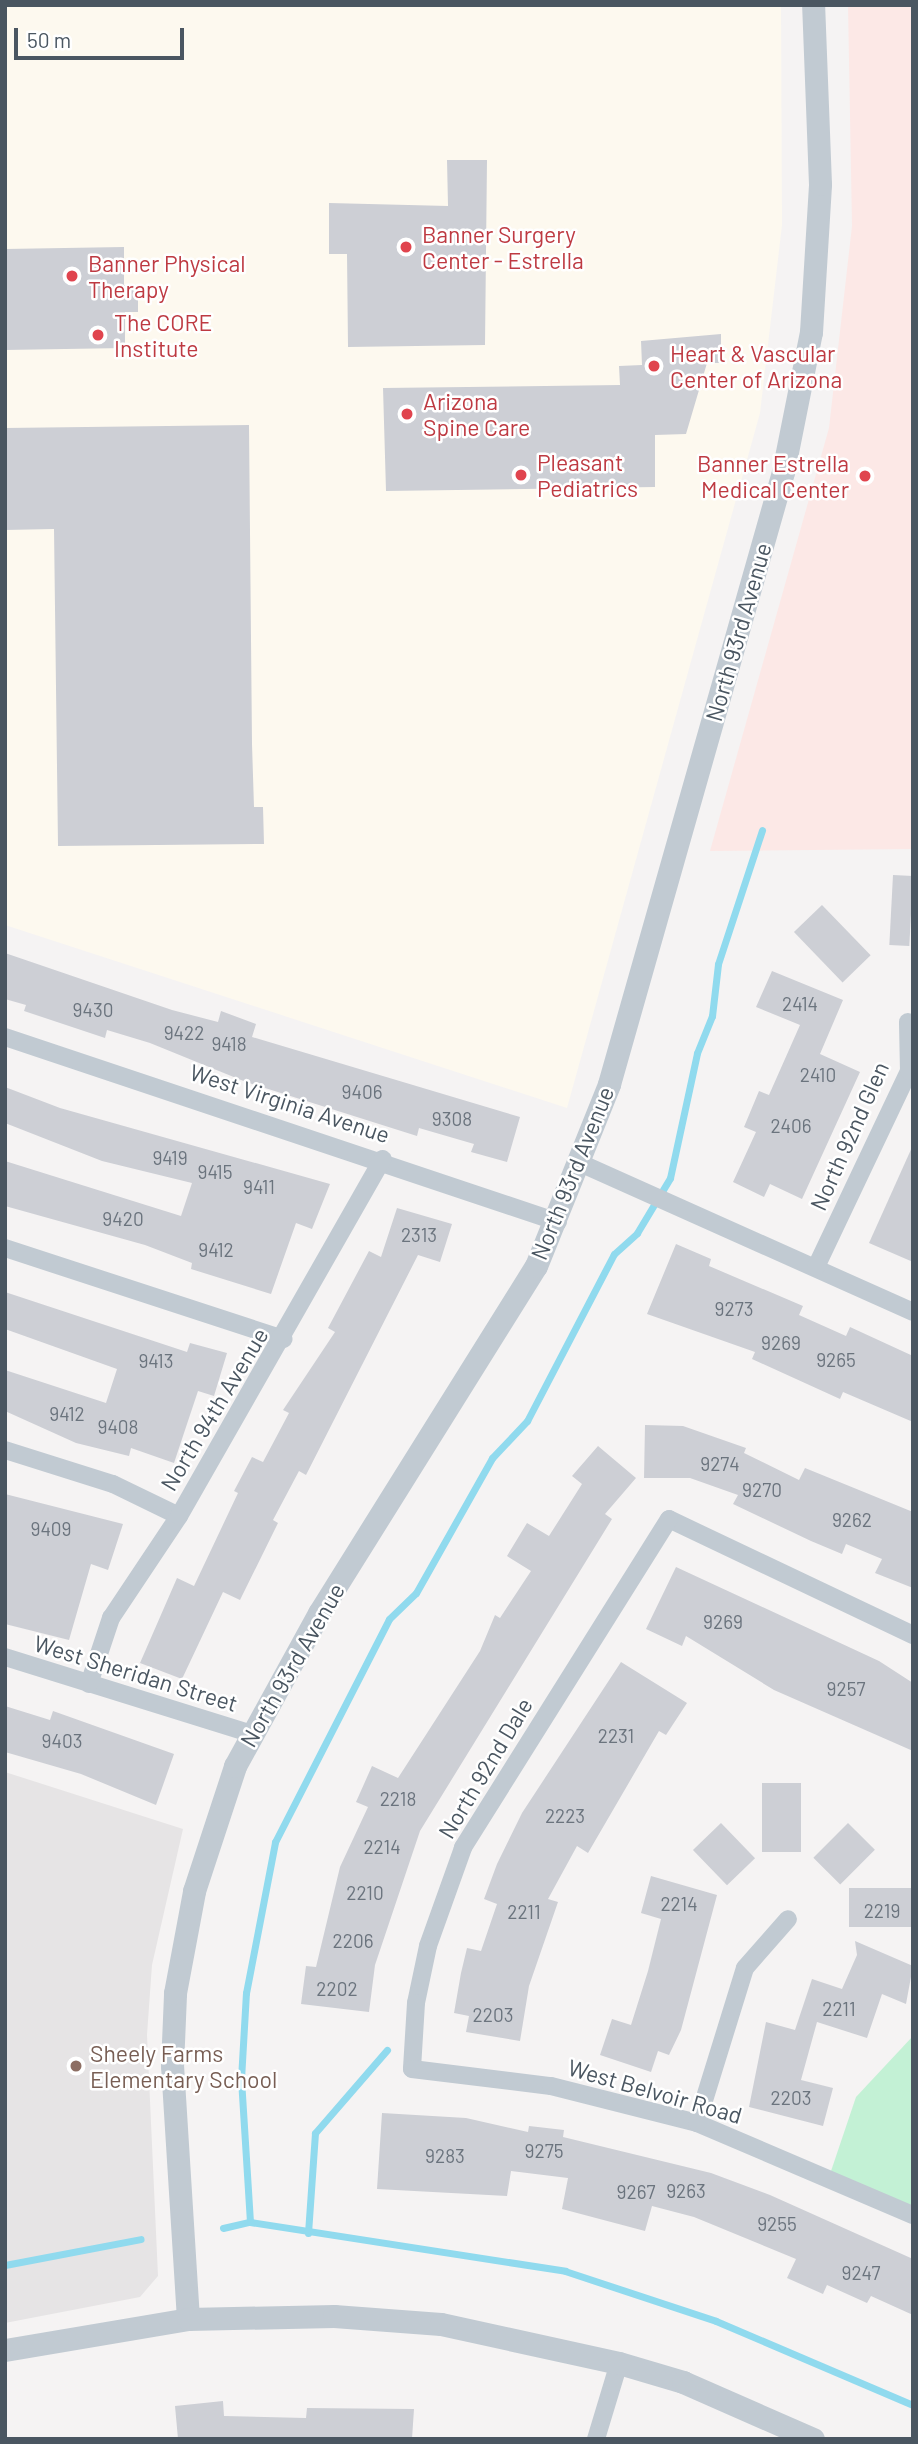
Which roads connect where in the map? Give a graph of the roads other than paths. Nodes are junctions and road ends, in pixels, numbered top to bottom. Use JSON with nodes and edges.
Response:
{"nodes":[{"id":1,"x":813,"y":5,"type":"edge"},
{"id":2,"x":908,"y":1022,"type":"dead end"},
{"id":3,"x":5,"y":1037,"type":"edge"},
{"id":4,"x":383,"y":1159,"type":"junction"},
{"id":5,"x":580,"y":1163,"type":"junction"},
{"id":6,"x":558,"y":1222,"type":"junction"},
{"id":7,"x":5,"y":1248,"type":"edge"},
{"id":8,"x":816,"y":1267,"type":"junction"},
{"id":9,"x":913,"y":1312,"type":"edge"},
{"id":10,"x":284,"y":1339,"type":"junction"},
{"id":11,"x":5,"y":1450,"type":"edge"},
{"id":12,"x":179,"y":1516,"type":"junction"},
{"id":13,"x":913,"y":1634,"type":"edge"},
{"id":14,"x":5,"y":1657,"type":"edge"},
{"id":15,"x":89,"y":1684,"type":"junction"},
{"id":16,"x":252,"y":1734,"type":"junction"},
{"id":17,"x":788,"y":1919,"type":"dead end"},
{"id":18,"x":412,"y":2069,"type":"joint"},
{"id":19,"x":697,"y":2123,"type":"junction"},
{"id":20,"x":913,"y":2215,"type":"edge"},
{"id":21,"x":188,"y":2319,"type":"junction"},
{"id":22,"x":5,"y":2350,"type":"edge"},
{"id":23,"x":619,"y":2362,"type":"junction"},
{"id":24,"x":596,"y":2439,"type":"edge"},
{"id":25,"x":813,"y":2439,"type":"edge"}],
"edges":[{"from":1,"to":5,"type":"street","name":"North 93rd Avenue"},
{"from":2,"to":8,"type":"street","name":"North 92nd Glen"},
{"from":3,"to":4,"type":"street","name":"West Virginia Avenue"},
{"from":4,"to":6,"type":"street","name":"West Virginia Avenue"},
{"from":4,"to":10,"type":"street","name":"North 94th Avenue"},
{"from":5,"to":6,"type":"street","name":"North 93rd Avenue"},
{"from":5,"to":8,"type":"street"},
{"from":6,"to":16,"type":"street","name":"North 93rd Avenue"},
{"from":7,"to":10,"type":"street"},
{"from":8,"to":9,"type":"street"},
{"from":10,"to":12,"type":"street","name":"North 94th Avenue"},
{"from":11,"to":12,"type":"street"},
{"from":12,"to":15,"type":"street","name":"North 94th Avenue"},
{"from":13,"to":18,"type":"street","name":"North 92nd Dale"},
{"from":14,"to":15,"type":"street","name":"West Sheridan Street"},
{"from":15,"to":16,"type":"street","name":"West Sheridan Street"},
{"from":16,"to":21,"type":"street","name":"North 93rd Avenue"},
{"from":17,"to":19,"type":"street"},
{"from":18,"to":19,"type":"street","name":"West Belvoir Road"},
{"from":19,"to":20,"type":"street","name":"West Belvoir Road"},
{"from":21,"to":22,"type":"street"},
{"from":21,"to":23,"type":"street"},
{"from":23,"to":24,"type":"street"},
{"from":23,"to":25,"type":"street"}]}
